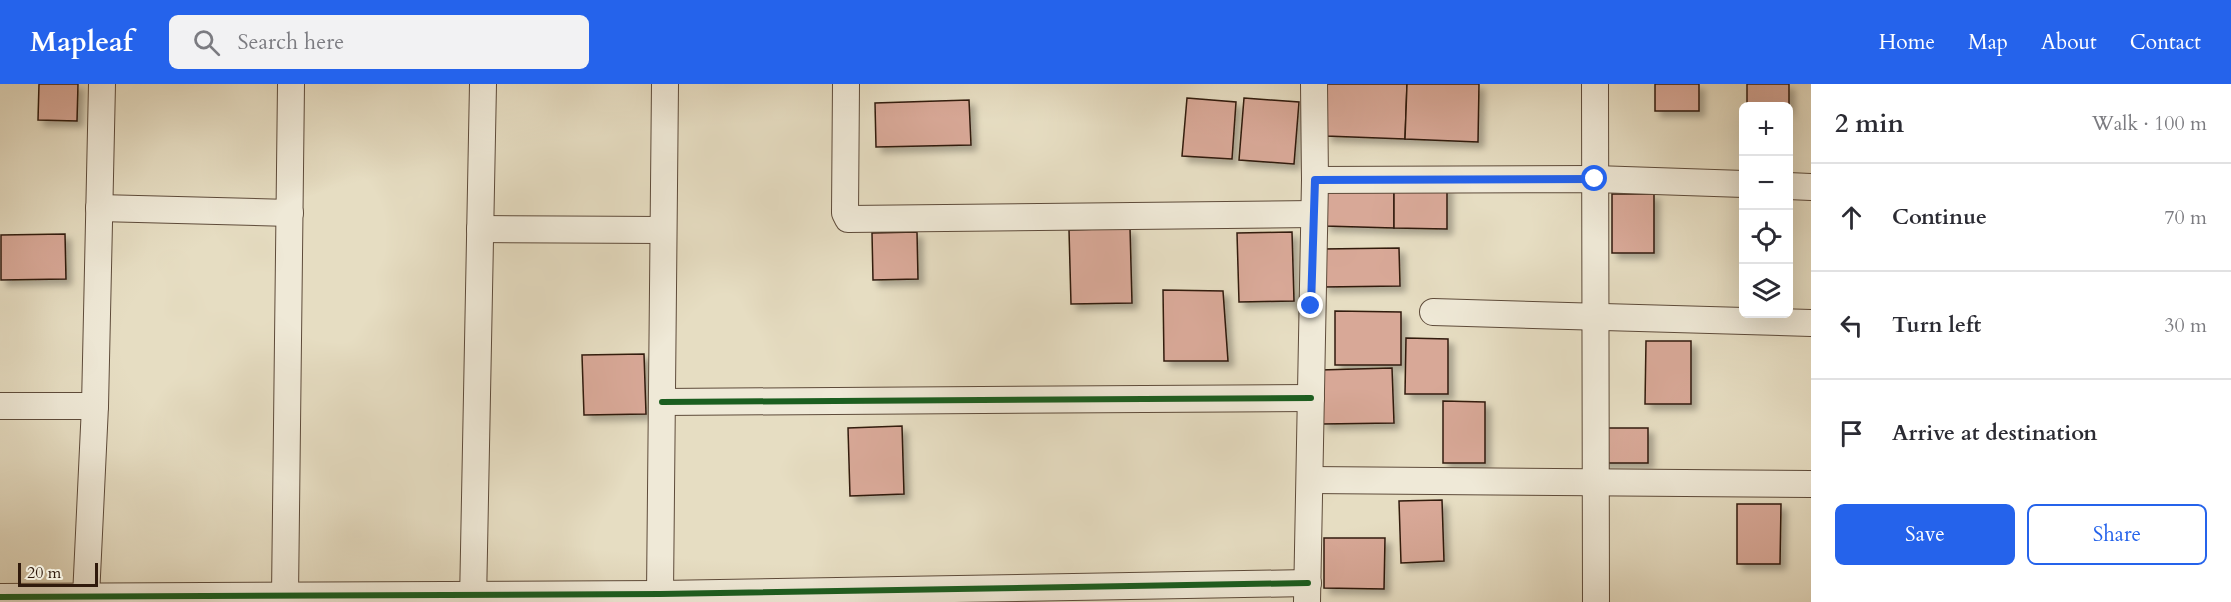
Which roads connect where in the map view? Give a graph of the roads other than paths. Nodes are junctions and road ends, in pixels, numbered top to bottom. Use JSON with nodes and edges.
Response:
{"nodes":[{"id":1,"x":102,"y":84,"type":"edge"},
{"id":2,"x":291,"y":84,"type":"edge"},
{"id":3,"x":483,"y":84,"type":"edge"},
{"id":4,"x":665,"y":84,"type":"edge"},
{"id":5,"x":846,"y":84,"type":"edge"},
{"id":6,"x":1314,"y":84,"type":"edge"},
{"id":7,"x":1595,"y":84,"type":"edge"},
{"id":8,"x":1595,"y":179,"type":"junction"},
{"id":9,"x":1315,"y":180,"type":"junction"},
{"id":10,"x":1739,"y":184,"type":"edge"},
{"id":11,"x":1793,"y":186,"type":"edge"},
{"id":12,"x":1811,"y":187,"type":"edge"},
{"id":13,"x":99,"y":208,"type":"junction"},
{"id":14,"x":290,"y":213,"type":"junction"},
{"id":15,"x":1314,"y":214,"type":"junction"},
{"id":16,"x":480,"y":229,"type":"junction"},
{"id":17,"x":663,"y":230,"type":"junction"},
{"id":18,"x":1433,"y":312,"type":"dead end"},
{"id":19,"x":1596,"y":315,"type":"junction"},
{"id":20,"x":1811,"y":322,"type":"edge"},
{"id":21,"x":1311,"y":398,"type":"junction"},
{"id":22,"x":662,"y":402,"type":"junction"},
{"id":23,"x":0,"y":406,"type":"edge"},
{"id":24,"x":96,"y":406,"type":"junction"},
{"id":25,"x":1310,"y":480,"type":"junction"},
{"id":26,"x":1597,"y":482,"type":"junction"},
{"id":27,"x":1811,"y":484,"type":"edge"},
{"id":28,"x":1307,"y":592,"type":"edge"},
{"id":29,"x":660,"y":594,"type":"junction"},
{"id":30,"x":285,"y":596,"type":"junction"},
{"id":31,"x":880,"y":596,"type":"edge"},
{"id":32,"x":0,"y":597,"type":"edge"},
{"id":33,"x":86,"y":597,"type":"junction"},
{"id":34,"x":473,"y":599,"type":"edge"},
{"id":35,"x":1596,"y":602,"type":"edge"}],
"edges":[{"from":1,"to":13,"type":"street"},
{"from":2,"to":14,"type":"street"},
{"from":3,"to":16,"type":"street"},
{"from":4,"to":17,"type":"street"},
{"from":5,"to":15,"type":"street"},
{"from":6,"to":9,"type":"street"},
{"from":7,"to":8,"type":"street"},
{"from":8,"to":9,"type":"street"},
{"from":8,"to":10,"type":"street"},
{"from":8,"to":19,"type":"street"},
{"from":9,"to":15,"type":"street"},
{"from":11,"to":12,"type":"street"},
{"from":13,"to":14,"type":"street"},
{"from":13,"to":24,"type":"street"},
{"from":14,"to":30,"type":"street"},
{"from":15,"to":21,"type":"street"},
{"from":16,"to":17,"type":"street"},
{"from":16,"to":34,"type":"street"},
{"from":17,"to":22,"type":"street"},
{"from":18,"to":19,"type":"street"},
{"from":19,"to":20,"type":"street"},
{"from":19,"to":26,"type":"street"},
{"from":21,"to":22,"type":"street"},
{"from":21,"to":25,"type":"street"},
{"from":22,"to":29,"type":"street"},
{"from":23,"to":24,"type":"street"},
{"from":24,"to":33,"type":"street"},
{"from":25,"to":26,"type":"street"},
{"from":25,"to":28,"type":"street"},
{"from":26,"to":27,"type":"street"},
{"from":26,"to":35,"type":"street"},
{"from":28,"to":31,"type":"street"},
{"from":29,"to":31,"type":"street"},
{"from":29,"to":34,"type":"street"},
{"from":30,"to":33,"type":"street"},
{"from":30,"to":34,"type":"street"},
{"from":32,"to":33,"type":"street"}]}
